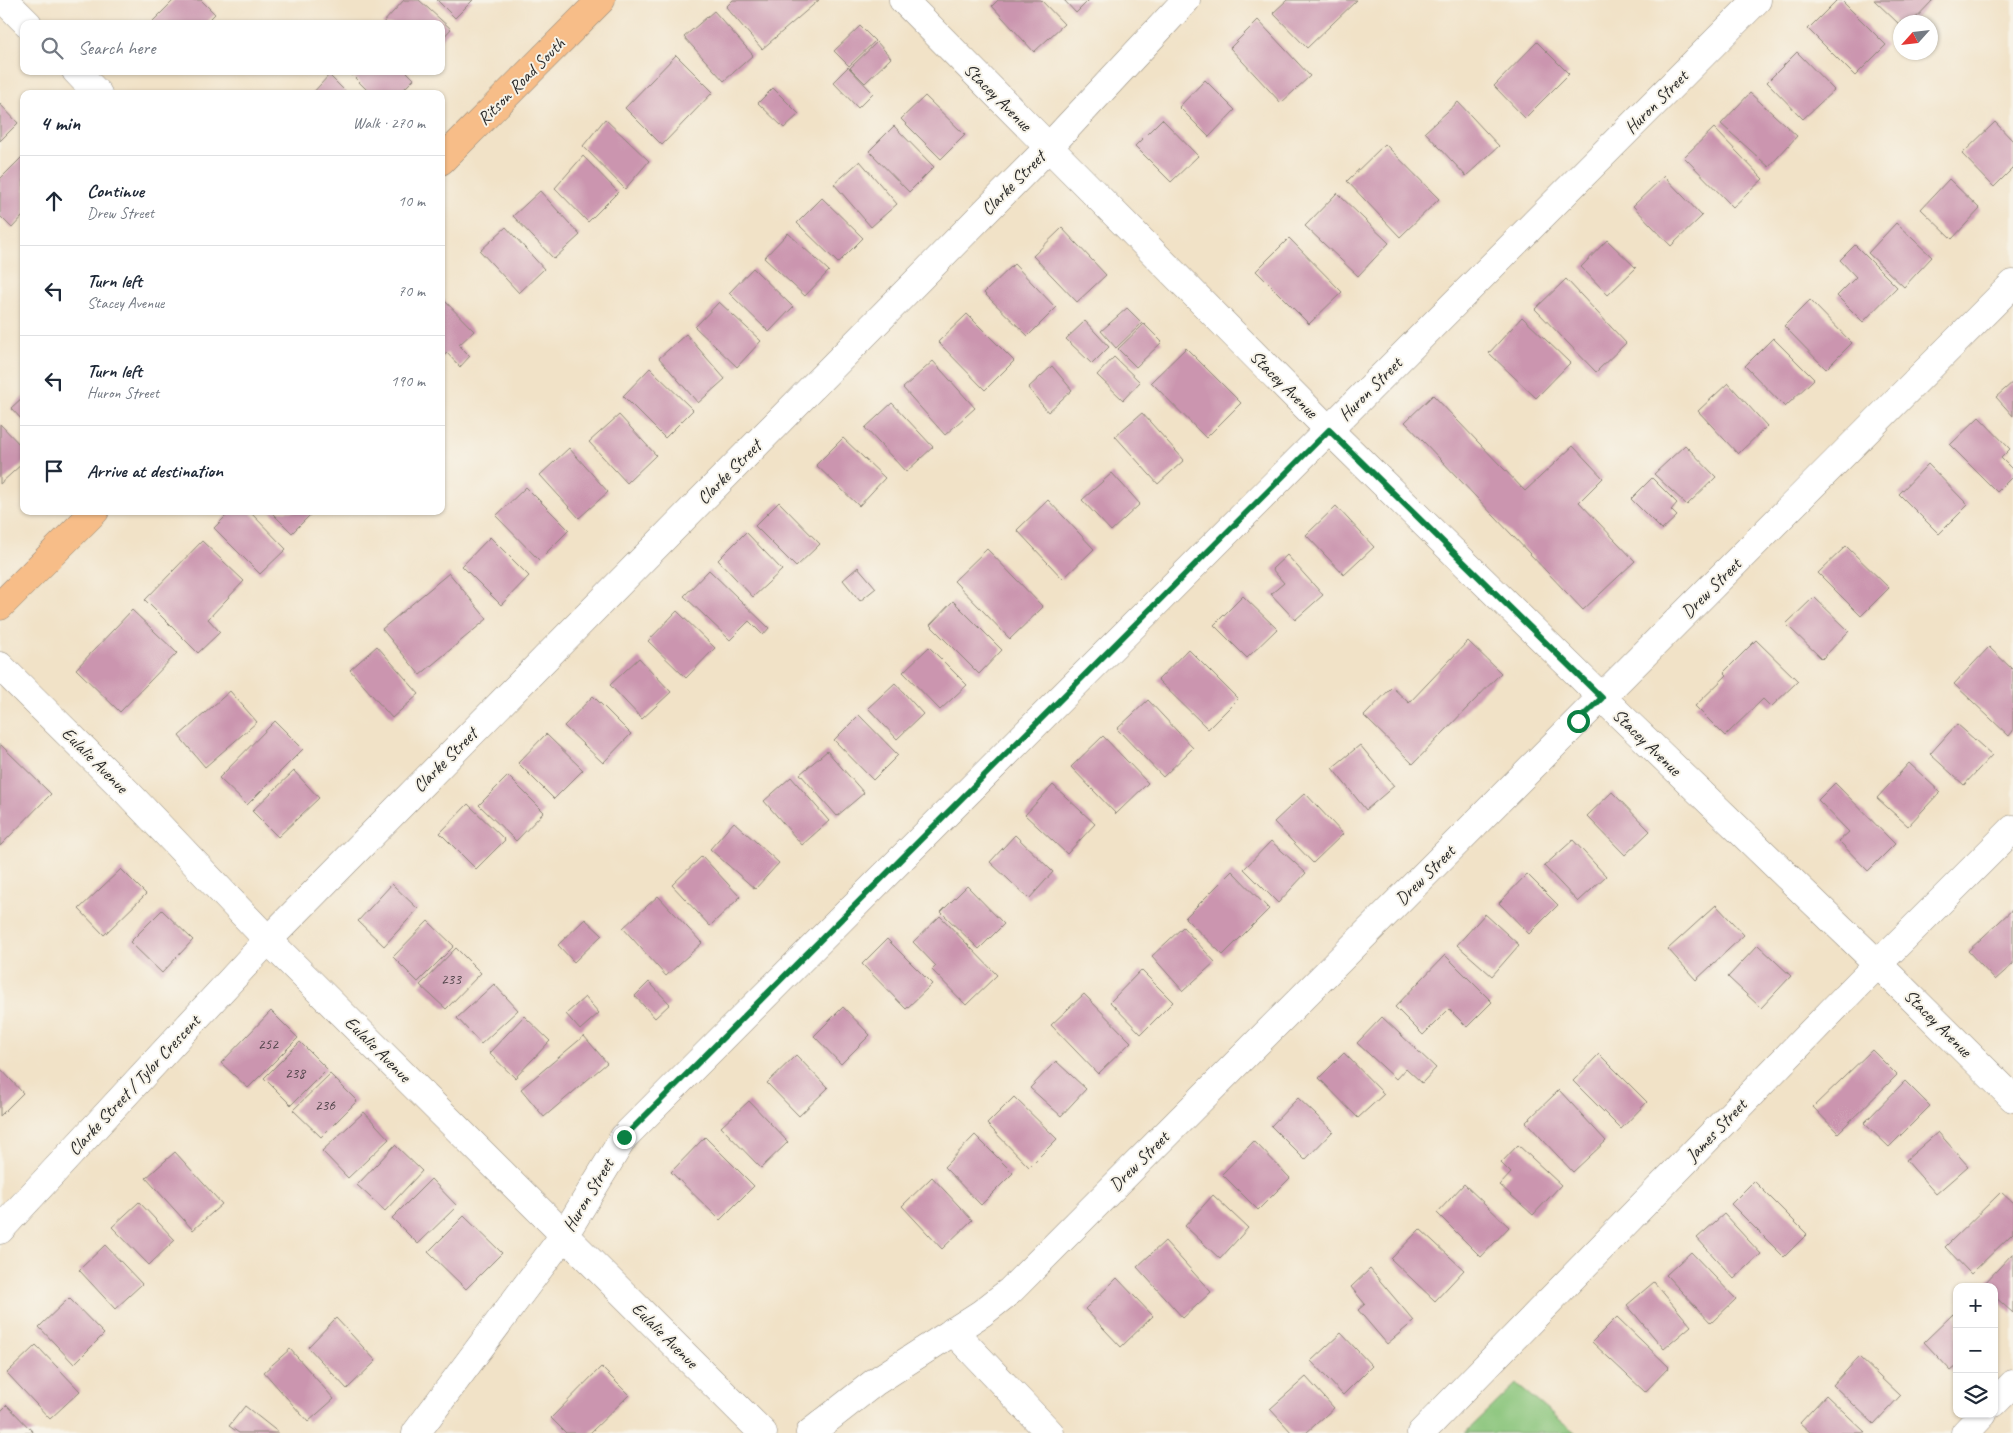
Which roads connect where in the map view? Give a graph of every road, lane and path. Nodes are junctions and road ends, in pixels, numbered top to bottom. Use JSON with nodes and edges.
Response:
{"nodes":[{"id":1,"x":4,"y":0,"type":"edge"},
{"id":2,"x":601,"y":0,"type":"edge"},
{"id":3,"x":903,"y":0,"type":"edge"},
{"id":4,"x":1186,"y":0,"type":"edge"},
{"id":5,"x":1757,"y":0,"type":"edge"},
{"id":6,"x":24,"y":20,"type":"edge"},
{"id":7,"x":80,"y":75,"type":"edge"},
{"id":8,"x":94,"y":90,"type":"edge"},
{"id":9,"x":1048,"y":148,"type":"junction"},
{"id":10,"x":445,"y":157,"type":"edge"},
{"id":11,"x":2013,"y":284,"type":"edge"},
{"id":12,"x":1329,"y":430,"type":"junction"},
{"id":13,"x":91,"y":515,"type":"edge"},
{"id":14,"x":0,"y":606,"type":"edge"},
{"id":15,"x":0,"y":666,"type":"edge"},
{"id":16,"x":1602,"y":698,"type":"junction"},
{"id":17,"x":2013,"y":829,"type":"edge"},
{"id":18,"x":268,"y":940,"type":"junction"},
{"id":19,"x":1878,"y":964,"type":"junction"},
{"id":20,"x":2013,"y":1098,"type":"edge"},
{"id":21,"x":0,"y":1230,"type":"edge"},
{"id":22,"x":565,"y":1234,"type":"junction"},
{"id":23,"x":953,"y":1330,"type":"junction"},
{"id":24,"x":2013,"y":1384,"type":"edge"},
{"id":25,"x":1998,"y":1399,"type":"edge"},
{"id":26,"x":1979,"y":1418,"type":"edge"},
{"id":27,"x":761,"y":1431,"type":"edge"},
{"id":28,"x":416,"y":1433,"type":"edge"},
{"id":29,"x":810,"y":1433,"type":"edge"},
{"id":30,"x":1050,"y":1433,"type":"edge"},
{"id":31,"x":1421,"y":1433,"type":"edge"},
{"id":32,"x":1964,"y":1433,"type":"edge"}],
"edges":[{"from":1,"to":6,"type":"street"},
{"from":2,"to":10,"type":"main road","name":"Ritson Road South"},
{"from":3,"to":9,"type":"street","name":"Stacey Avenue"},
{"from":4,"to":9,"type":"street","name":"Clarke Street"},
{"from":5,"to":12,"type":"street","name":"Huron Street"},
{"from":7,"to":8,"type":"street"},
{"from":9,"to":12,"type":"street","name":"Stacey Avenue"},
{"from":9,"to":18,"type":"street","name":"Clarke Street"},
{"from":11,"to":16,"type":"street","name":"Drew Street"},
{"from":12,"to":16,"type":"street","name":"Stacey Avenue"},
{"from":12,"to":22,"type":"street","name":"Huron Street"},
{"from":13,"to":14,"type":"main road"},
{"from":15,"to":18,"type":"street","name":"Eulalie Avenue"},
{"from":16,"to":19,"type":"street","name":"Stacey Avenue"},
{"from":16,"to":23,"type":"street","name":"Drew Street"},
{"from":17,"to":19,"type":"street","name":"James Street"},
{"from":18,"to":21,"type":"street","name":"Clarke Street / Tylor Crescent"},
{"from":18,"to":22,"type":"street","name":"Eulalie Avenue"},
{"from":19,"to":20,"type":"street","name":"Stacey Avenue"},
{"from":19,"to":31,"type":"street","name":"James Street"},
{"from":22,"to":27,"type":"street","name":"Eulalie Avenue"},
{"from":22,"to":28,"type":"street","name":"Huron Street"},
{"from":23,"to":29,"type":"street","name":"Drew Street"},
{"from":23,"to":30,"type":"street"},
{"from":24,"to":25,"type":"street"},
{"from":26,"to":32,"type":"street"}]}
